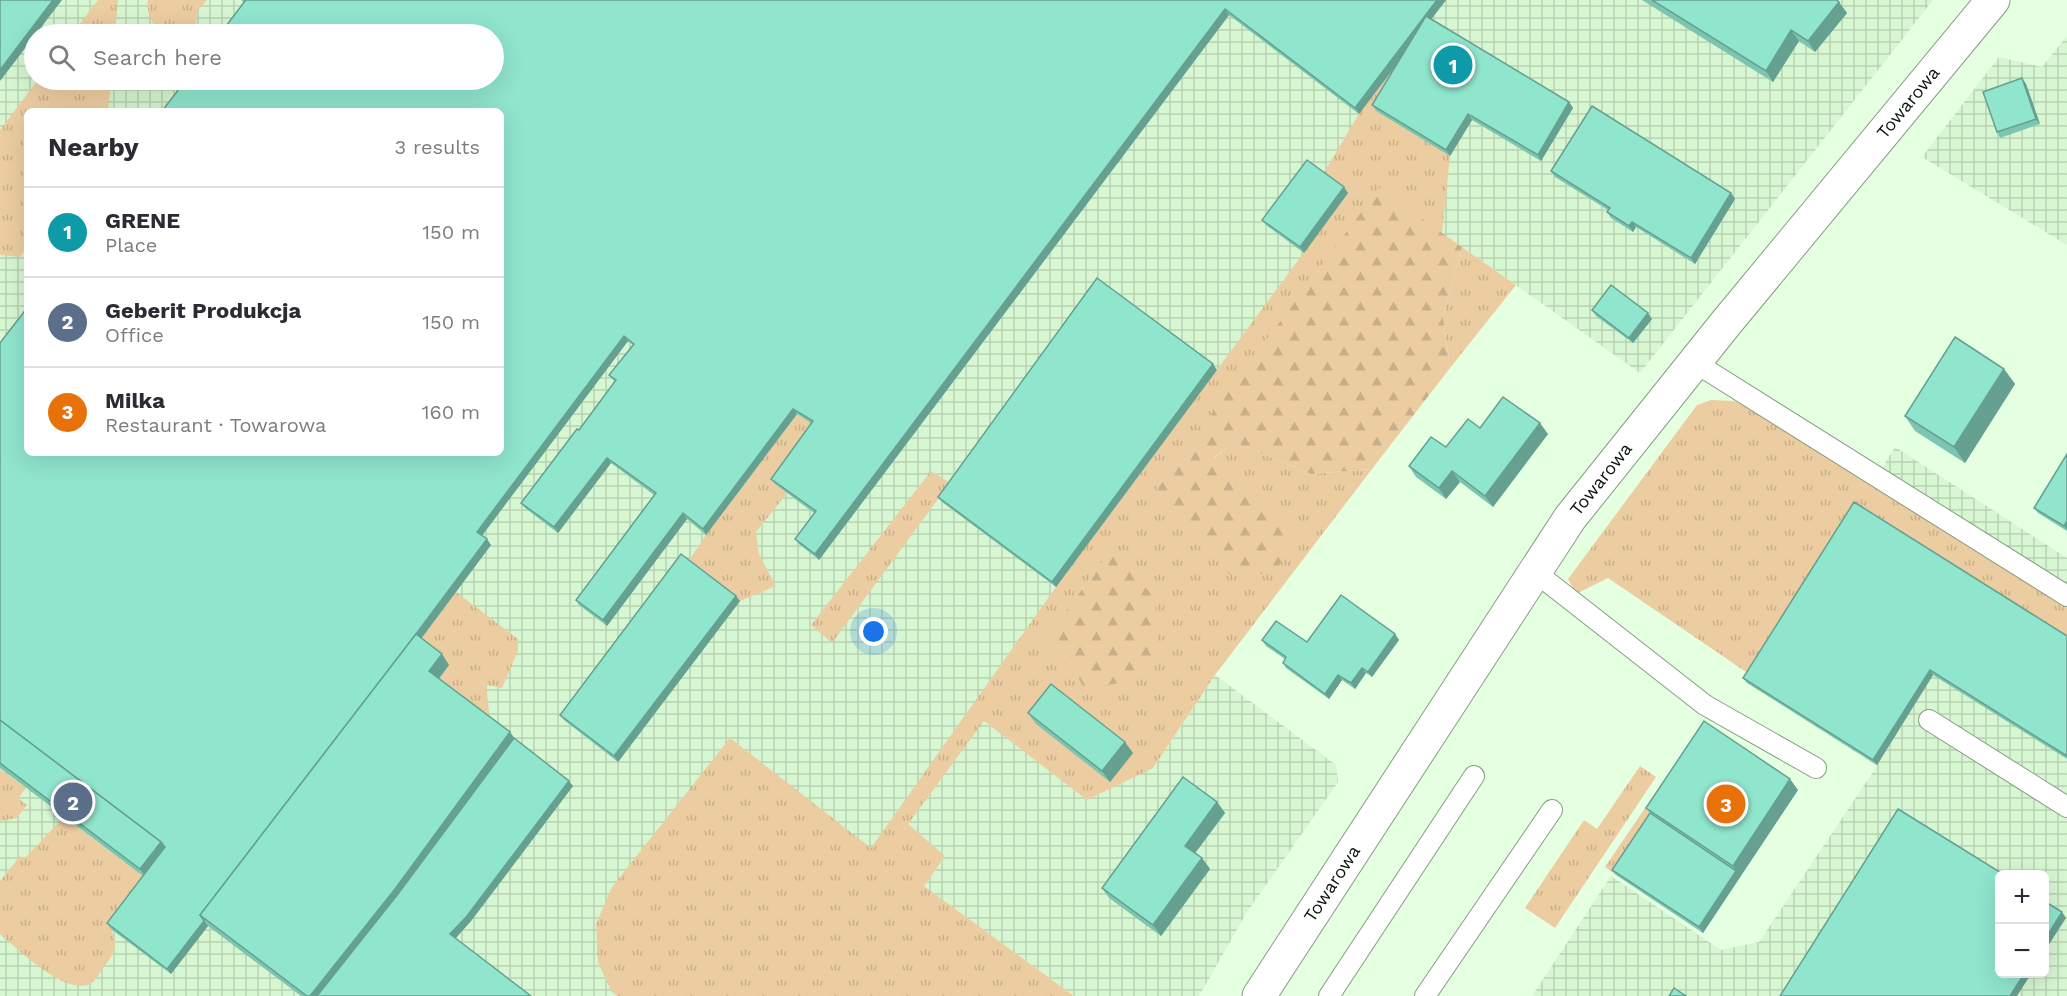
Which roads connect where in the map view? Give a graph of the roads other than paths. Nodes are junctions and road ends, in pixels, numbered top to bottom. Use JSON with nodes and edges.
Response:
{"nodes":[{"id":1,"x":1993,"y":0,"type":"edge"},
{"id":2,"x":1694,"y":362,"type":"junction"},
{"id":3,"x":1535,"y":572,"type":"junction"},
{"id":4,"x":2067,"y":596,"type":"edge"},
{"id":5,"x":1929,"y":720,"type":"dead end"},
{"id":6,"x":1816,"y":768,"type":"dead end"},
{"id":7,"x":1474,"y":776,"type":"dead end"},
{"id":8,"x":2067,"y":807,"type":"edge"},
{"id":9,"x":1552,"y":810,"type":"dead end"},
{"id":10,"x":1259,"y":996,"type":"edge"},
{"id":11,"x":1329,"y":996,"type":"edge"},
{"id":12,"x":1425,"y":996,"type":"edge"}],
"edges":[{"from":1,"to":2,"type":"street","name":"Towarowa"},
{"from":2,"to":3,"type":"street","name":"Towarowa"},
{"from":2,"to":4,"type":"lane"},
{"from":3,"to":6,"type":"lane"},
{"from":3,"to":10,"type":"street","name":"Towarowa"},
{"from":5,"to":8,"type":"lane"},
{"from":7,"to":11,"type":"lane"},
{"from":9,"to":12,"type":"lane"}]}
